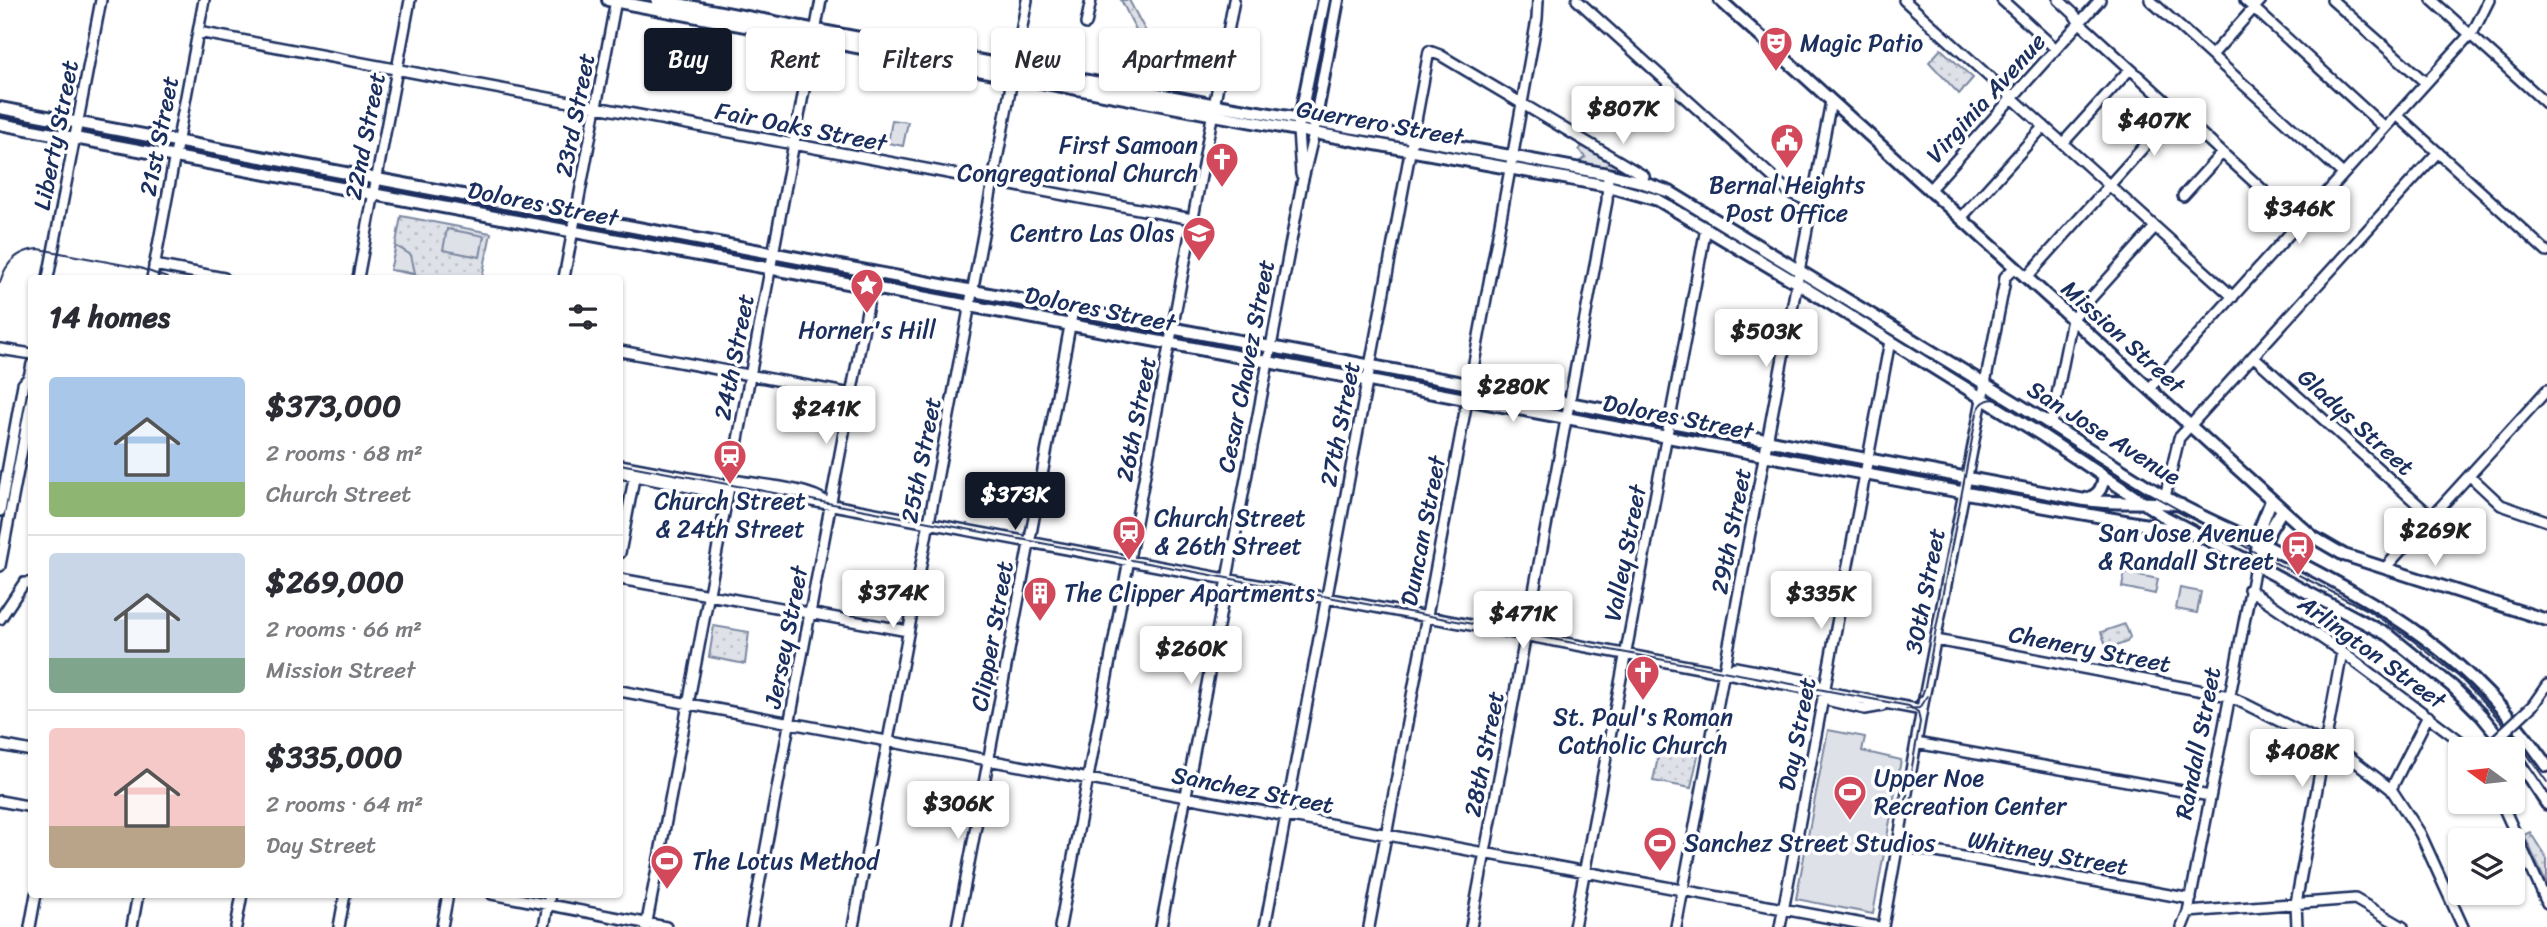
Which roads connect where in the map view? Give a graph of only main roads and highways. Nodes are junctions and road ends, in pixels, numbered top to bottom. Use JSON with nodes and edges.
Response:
{"nodes":[{"id":1,"x":613,"y":0,"type":"edge"},
{"id":2,"x":657,"y":0,"type":"edge"},
{"id":3,"x":1324,"y":0,"type":"edge"},
{"id":4,"x":1338,"y":0,"type":"edge"},
{"id":5,"x":1720,"y":0,"type":"edge"},
{"id":6,"x":719,"y":5,"type":"edge"},
{"id":7,"x":774,"y":28,"type":"edge"},
{"id":8,"x":792,"y":28,"type":"edge"},
{"id":9,"x":845,"y":41,"type":"edge"},
{"id":10,"x":0,"y":108,"type":"edge"},
{"id":11,"x":0,"y":124,"type":"edge"},
{"id":12,"x":1299,"y":125,"type":"junction"},
{"id":13,"x":1315,"y":127,"type":"junction"},
{"id":14,"x":276,"y":160,"type":"junction"},
{"id":15,"x":274,"y":175,"type":"junction"},
{"id":16,"x":1608,"y":180,"type":"junction"},
{"id":17,"x":2104,"y":476,"type":"junction"},
{"id":18,"x":2060,"y":495,"type":"junction"},
{"id":19,"x":2085,"y":500,"type":"junction"},
{"id":20,"x":2271,"y":501,"type":"junction"},
{"id":21,"x":2142,"y":503,"type":"junction"},
{"id":22,"x":2180,"y":505,"type":"junction"},
{"id":23,"x":2057,"y":510,"type":"junction"},
{"id":24,"x":2283,"y":510,"type":"junction"},
{"id":25,"x":2263,"y":519,"type":"junction"},
{"id":26,"x":2233,"y":531,"type":"junction"},
{"id":27,"x":2193,"y":533,"type":"junction"},
{"id":28,"x":2261,"y":544,"type":"junction"},
{"id":29,"x":2255,"y":566,"type":"junction"},
{"id":30,"x":2547,"y":620,"type":"edge"},
{"id":31,"x":2499,"y":737,"type":"edge"},
{"id":32,"x":2547,"y":766,"type":"edge"},
{"id":33,"x":2525,"y":772,"type":"edge"},
{"id":34,"x":2547,"y":804,"type":"edge"}],
"edges":[{"from":1,"to":7,"type":"main road","name":"Guerrero Street"},
{"from":2,"to":6,"type":"main road","name":"Guerrero Street"},
{"from":3,"to":12,"type":"main road","name":"Cesar Chavez Street"},
{"from":4,"to":13,"type":"main road","name":"Cesar Chavez Street"},
{"from":5,"to":20,"type":"main road","name":"Mission Street"},
{"from":6,"to":8,"type":"main road","name":"Guerrero Street"},
{"from":9,"to":12,"type":"main road","name":"Guerrero Street"},
{"from":10,"to":14,"type":"main road","name":"Dolores Street"},
{"from":11,"to":15,"type":"main road","name":"Dolores Street"},
{"from":12,"to":13,"type":"main road","name":"Guerrero Street"},
{"from":13,"to":16,"type":"main road","name":"Guerrero Street"},
{"from":14,"to":15,"type":"main road"},
{"from":14,"to":18,"type":"main road","name":"Dolores Street"},
{"from":15,"to":23,"type":"main road","name":"Dolores Street"},
{"from":16,"to":17,"type":"main road","name":"San Jose Avenue"},
{"from":16,"to":22,"type":"main road","name":"San Jose Avenue"},
{"from":17,"to":19,"type":"main road"},
{"from":17,"to":21,"type":"main road","name":"San Jose Avenue"},
{"from":18,"to":19,"type":"main road","name":"Dolores Street"},
{"from":18,"to":23,"type":"main road"},
{"from":19,"to":21,"type":"main road","name":"Dolores Street"},
{"from":20,"to":24,"type":"main road","name":"Mission Street"},
{"from":20,"to":25,"type":"main road","name":"Randall Street"},
{"from":21,"to":22,"type":"main road","name":"Dolores Street"},
{"from":21,"to":27,"type":"main road","name":"San Jose Avenue"},
{"from":22,"to":26,"type":"main road","name":"San Jose Avenue"},
{"from":23,"to":27,"type":"main road","name":"Dolores Street"},
{"from":24,"to":28,"type":"main road","name":"Randall Street"},
{"from":24,"to":30,"type":"main road","name":"Mission Street"},
{"from":25,"to":26,"type":"main road"},
{"from":25,"to":28,"type":"main road","name":"Randall Street"},
{"from":26,"to":28,"type":"main road","name":"San Jose Avenue"},
{"from":27,"to":29,"type":"main road","name":"San Jose Avenue"},
{"from":28,"to":29,"type":"main road","name":"Randall Street"},
{"from":28,"to":32,"type":"main road","name":"San Jose Avenue"},
{"from":29,"to":31,"type":"main road","name":"San Jose Avenue"},
{"from":33,"to":34,"type":"main road"}]}
